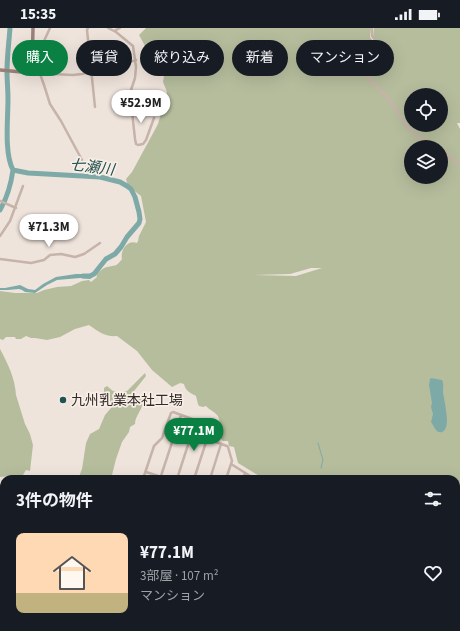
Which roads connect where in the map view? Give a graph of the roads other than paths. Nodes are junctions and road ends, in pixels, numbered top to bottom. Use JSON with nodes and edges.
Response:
{"nodes":[{"id":1,"x":33,"y":28,"type":"edge"},
{"id":2,"x":50,"y":28,"type":"edge"},
{"id":3,"x":88,"y":28,"type":"edge"},
{"id":4,"x":108,"y":28,"type":"edge"},
{"id":5,"x":120,"y":28,"type":"edge"},
{"id":6,"x":372,"y":28,"type":"edge"},
{"id":7,"x":114,"y":31,"type":"junction"},
{"id":8,"x":33,"y":40,"type":"edge"},
{"id":9,"x":44,"y":40,"type":"edge"},
{"id":10,"x":88,"y":40,"type":"edge"},
{"id":11,"x":136,"y":60,"type":"junction"},
{"id":12,"x":132,"y":61,"type":"edge"},
{"id":13,"x":0,"y":70,"type":"edge"},
{"id":14,"x":12,"y":71,"type":"edge"},
{"id":15,"x":41,"y":76,"type":"edge"},
{"id":16,"x":92,"y":76,"type":"edge"},
{"id":17,"x":95,"y":107,"type":"dead end"},
{"id":18,"x":154,"y":118,"type":"dead end"},
{"id":19,"x":425,"y":140,"type":"edge"},
{"id":20,"x":448,"y":155,"type":"edge"},
{"id":21,"x":82,"y":160,"type":"dead end"},
{"id":22,"x":460,"y":165,"type":"edge"},
{"id":23,"x":23,"y":186,"type":"dead end"},
{"id":24,"x":0,"y":201,"type":"edge"},
{"id":25,"x":16,"y":208,"type":"junction"},
{"id":26,"x":0,"y":236,"type":"edge"},
{"id":27,"x":100,"y":243,"type":"dead end"},
{"id":28,"x":0,"y":259,"type":"edge"},
{"id":29,"x":181,"y":414,"type":"junction"},
{"id":30,"x":196,"y":420,"type":"junction"},
{"id":31,"x":207,"y":439,"type":"junction"},
{"id":32,"x":221,"y":444,"type":"junction"},
{"id":33,"x":231,"y":464,"type":"junction"},
{"id":34,"x":146,"y":472,"type":"junction"},
{"id":35,"x":245,"y":473,"type":"joint"},
{"id":36,"x":145,"y":475,"type":"edge"},
{"id":37,"x":153,"y":475,"type":"edge"},
{"id":38,"x":161,"y":475,"type":"edge"},
{"id":39,"x":178,"y":475,"type":"edge"},
{"id":40,"x":195,"y":475,"type":"edge"},
{"id":41,"x":211,"y":475,"type":"edge"},
{"id":42,"x":227,"y":475,"type":"edge"},
{"id":43,"x":248,"y":475,"type":"edge"}],
"edges":[{"from":1,"to":8,"type":"street"},
{"from":2,"to":9,"type":"street"},
{"from":3,"to":10,"type":"street"},
{"from":4,"to":7,"type":"street"},
{"from":5,"to":7,"type":"street"},
{"from":6,"to":19,"type":"street"},
{"from":7,"to":11,"type":"street"},
{"from":11,"to":12,"type":"street"},
{"from":11,"to":18,"type":"street"},
{"from":13,"to":14,"type":"street"},
{"from":15,"to":21,"type":"street"},
{"from":16,"to":17,"type":"street"},
{"from":20,"to":22,"type":"street"},
{"from":23,"to":25,"type":"street"},
{"from":24,"to":25,"type":"street"},
{"from":25,"to":26,"type":"street"},
{"from":27,"to":28,"type":"street"},
{"from":29,"to":30,"type":"street"},
{"from":29,"to":34,"type":"street"},
{"from":29,"to":38,"type":"street"},
{"from":30,"to":31,"type":"street"},
{"from":30,"to":39,"type":"street"},
{"from":31,"to":32,"type":"street"},
{"from":31,"to":40,"type":"street"},
{"from":32,"to":33,"type":"street"},
{"from":32,"to":41,"type":"street"},
{"from":33,"to":35,"type":"street"},
{"from":33,"to":42,"type":"street"},
{"from":34,"to":36,"type":"street"},
{"from":34,"to":37,"type":"street"},
{"from":35,"to":43,"type":"street"}]}
